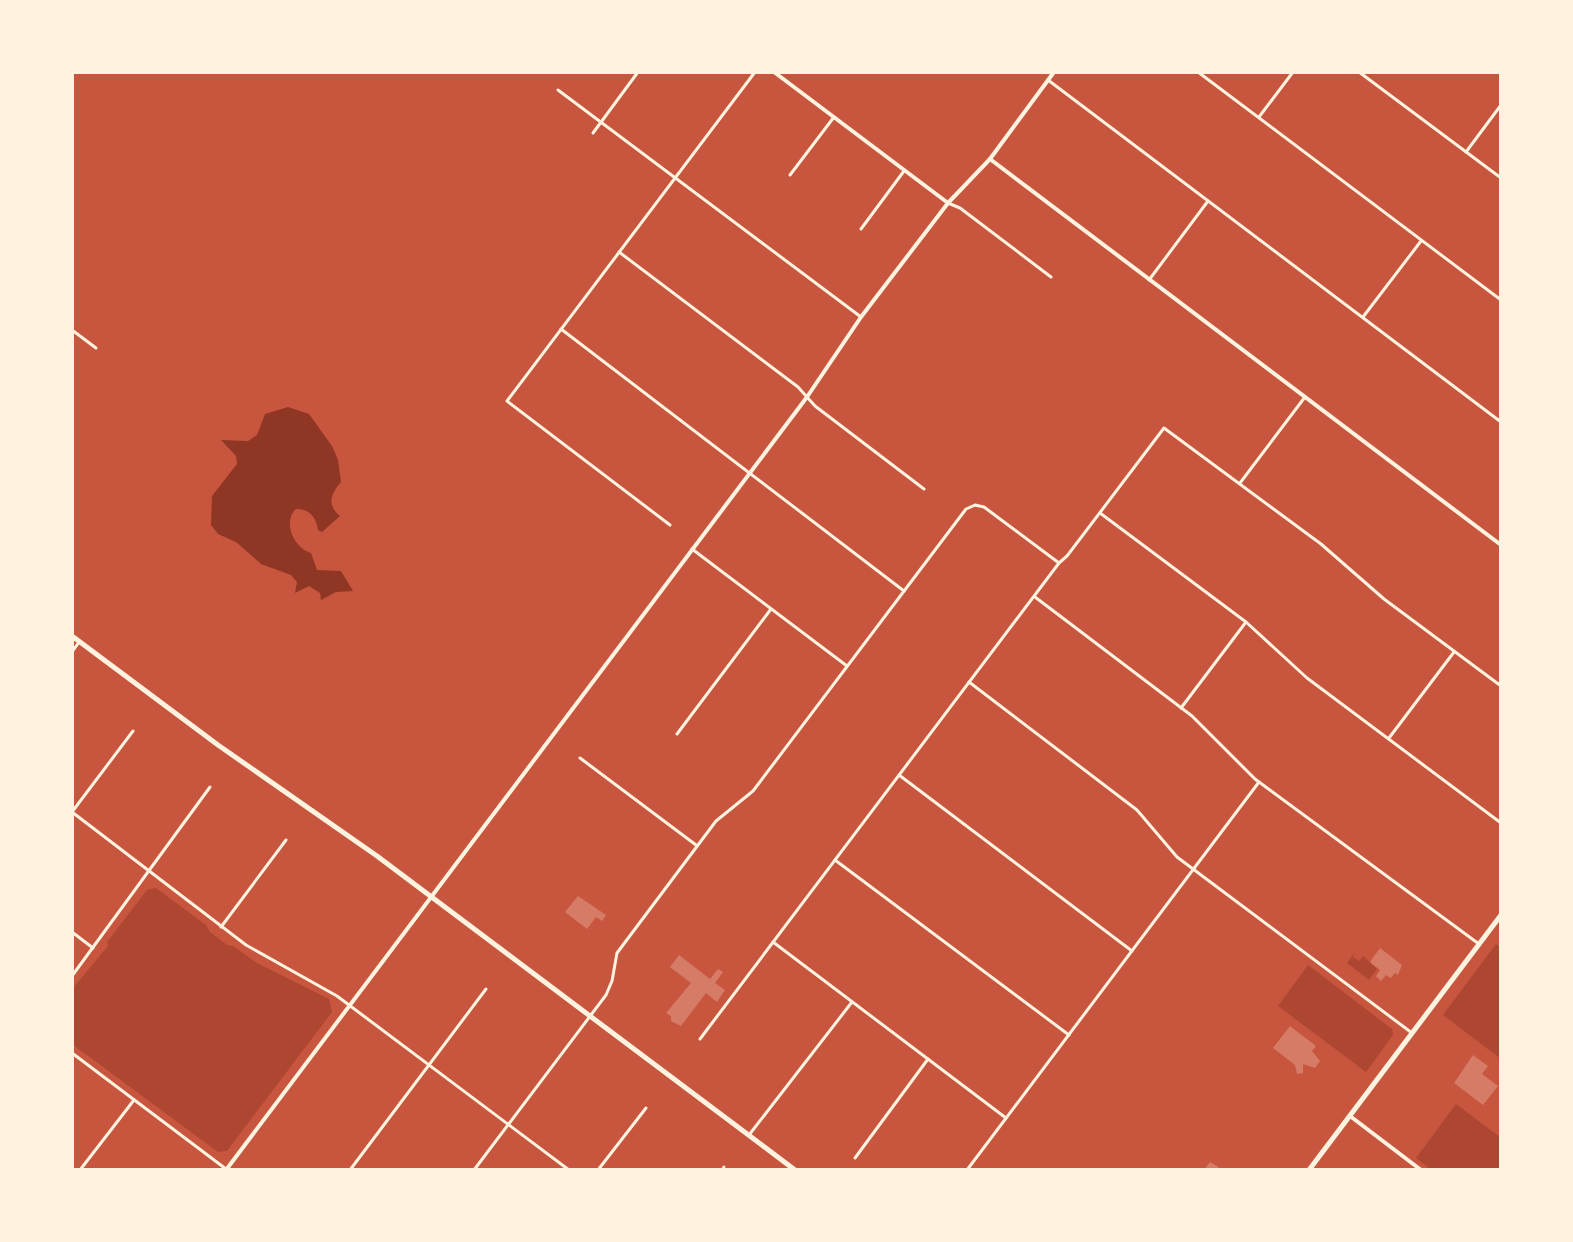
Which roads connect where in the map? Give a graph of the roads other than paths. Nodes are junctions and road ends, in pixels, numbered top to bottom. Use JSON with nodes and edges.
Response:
{"nodes":[{"id":1,"x":638,"y":72,"type":"edge"},
{"id":2,"x":755,"y":72,"type":"edge"},
{"id":3,"x":1054,"y":72,"type":"edge"},
{"id":4,"x":1198,"y":72,"type":"edge"},
{"id":5,"x":1293,"y":72,"type":"edge"},
{"id":6,"x":1359,"y":72,"type":"edge"},
{"id":7,"x":777,"y":73,"type":"edge"},
{"id":8,"x":1048,"y":80,"type":"junction"},
{"id":9,"x":558,"y":90,"type":"dead end"},
{"id":10,"x":1501,"y":105,"type":"edge"},
{"id":11,"x":834,"y":117,"type":"junction"},
{"id":12,"x":1259,"y":117,"type":"junction"},
{"id":13,"x":602,"y":122,"type":"junction"},
{"id":14,"x":593,"y":133,"type":"dead end"},
{"id":15,"x":1466,"y":152,"type":"junction"},
{"id":16,"x":990,"y":159,"type":"junction"},
{"id":17,"x":904,"y":170,"type":"junction"},
{"id":18,"x":790,"y":175,"type":"dead end"},
{"id":19,"x":676,"y":178,"type":"junction"},
{"id":20,"x":1501,"y":178,"type":"edge"},
{"id":21,"x":1208,"y":201,"type":"junction"},
{"id":22,"x":948,"y":203,"type":"junction"},
{"id":23,"x":861,"y":229,"type":"dead end"},
{"id":24,"x":1421,"y":241,"type":"junction"},
{"id":25,"x":619,"y":252,"type":"junction"},
{"id":26,"x":1051,"y":277,"type":"dead end"},
{"id":27,"x":1149,"y":280,"type":"junction"},
{"id":28,"x":1501,"y":300,"type":"edge"},
{"id":29,"x":861,"y":317,"type":"junction"},
{"id":30,"x":1363,"y":317,"type":"junction"},
{"id":31,"x":561,"y":329,"type":"junction"},
{"id":32,"x":72,"y":330,"type":"edge"},
{"id":33,"x":96,"y":348,"type":"dead end"},
{"id":34,"x":807,"y":397,"type":"junction"},
{"id":35,"x":1305,"y":397,"type":"junction"},
{"id":36,"x":1501,"y":422,"type":"edge"},
{"id":37,"x":749,"y":474,"type":"junction"},
{"id":38,"x":1239,"y":484,"type":"junction"},
{"id":39,"x":924,"y":489,"type":"dead end"},
{"id":40,"x":1100,"y":513,"type":"junction"},
{"id":41,"x":670,"y":525,"type":"dead end"},
{"id":42,"x":1500,"y":541,"type":"edge"},
{"id":43,"x":692,"y":549,"type":"junction"},
{"id":44,"x":1059,"y":563,"type":"junction"},
{"id":45,"x":904,"y":591,"type":"junction"},
{"id":46,"x":1034,"y":596,"type":"junction"},
{"id":47,"x":771,"y":609,"type":"junction"},
{"id":48,"x":1246,"y":622,"type":"junction"},
{"id":49,"x":72,"y":636,"type":"edge"},
{"id":50,"x":80,"y":642,"type":"junction"},
{"id":51,"x":72,"y":652,"type":"edge"},
{"id":52,"x":1454,"y":652,"type":"junction"},
{"id":53,"x":847,"y":666,"type":"junction"},
{"id":54,"x":969,"y":682,"type":"junction"},
{"id":55,"x":1501,"y":686,"type":"edge"},
{"id":56,"x":1181,"y":708,"type":"junction"},
{"id":57,"x":133,"y":731,"type":"dead end"},
{"id":58,"x":677,"y":734,"type":"dead end"},
{"id":59,"x":1389,"y":739,"type":"junction"},
{"id":60,"x":580,"y":758,"type":"dead end"},
{"id":61,"x":899,"y":775,"type":"junction"},
{"id":62,"x":1259,"y":782,"type":"junction"},
{"id":63,"x":210,"y":787,"type":"dead end"},
{"id":64,"x":72,"y":812,"type":"edge"},
{"id":65,"x":1501,"y":823,"type":"edge"},
{"id":66,"x":286,"y":840,"type":"dead end"},
{"id":67,"x":696,"y":845,"type":"junction"},
{"id":68,"x":835,"y":860,"type":"junction"},
{"id":69,"x":1194,"y":869,"type":"junction"},
{"id":70,"x":149,"y":872,"type":"junction"},
{"id":71,"x":431,"y":896,"type":"junction"},
{"id":72,"x":1501,"y":915,"type":"edge"},
{"id":73,"x":221,"y":927,"type":"junction"},
{"id":74,"x":72,"y":932,"type":"edge"},
{"id":75,"x":773,"y":942,"type":"junction"},
{"id":76,"x":1479,"y":944,"type":"junction"},
{"id":77,"x":93,"y":948,"type":"junction"},
{"id":78,"x":1132,"y":951,"type":"junction"},
{"id":79,"x":72,"y":976,"type":"edge"},
{"id":80,"x":486,"y":989,"type":"dead end"},
{"id":81,"x":852,"y":1002,"type":"junction"},
{"id":82,"x":349,"y":1006,"type":"junction"},
{"id":83,"x":590,"y":1016,"type":"junction"},
{"id":84,"x":1412,"y":1033,"type":"junction"},
{"id":85,"x":1069,"y":1035,"type":"junction"},
{"id":86,"x":700,"y":1039,"type":"dead end"},
{"id":87,"x":72,"y":1053,"type":"edge"},
{"id":88,"x":928,"y":1059,"type":"junction"},
{"id":89,"x":429,"y":1065,"type":"junction"},
{"id":90,"x":134,"y":1100,"type":"junction"},
{"id":91,"x":646,"y":1108,"type":"dead end"},
{"id":92,"x":1350,"y":1116,"type":"junction"},
{"id":93,"x":1006,"y":1118,"type":"junction"},
{"id":94,"x":508,"y":1124,"type":"junction"},
{"id":95,"x":749,"y":1135,"type":"junction"},
{"id":96,"x":855,"y":1158,"type":"dead end"},
{"id":97,"x":226,"y":1169,"type":"edge"},
{"id":98,"x":80,"y":1170,"type":"edge"},
{"id":99,"x":350,"y":1170,"type":"edge"},
{"id":100,"x":474,"y":1170,"type":"edge"},
{"id":101,"x":569,"y":1170,"type":"edge"},
{"id":102,"x":598,"y":1170,"type":"edge"},
{"id":103,"x":795,"y":1170,"type":"edge"},
{"id":104,"x":967,"y":1170,"type":"edge"},
{"id":105,"x":1309,"y":1170,"type":"edge"},
{"id":106,"x":1421,"y":1170,"type":"edge"}],
"edges":[{"from":1,"to":13,"type":"street"},
{"from":2,"to":19,"type":"street"},
{"from":3,"to":8,"type":"street"},
{"from":4,"to":12,"type":"street"},
{"from":5,"to":12,"type":"street"},
{"from":6,"to":15,"type":"street"},
{"from":7,"to":11,"type":"street"},
{"from":8,"to":16,"type":"street"},
{"from":8,"to":21,"type":"street"},
{"from":9,"to":13,"type":"street"},
{"from":10,"to":15,"type":"street"},
{"from":11,"to":17,"type":"street"},
{"from":11,"to":18,"type":"street"},
{"from":12,"to":24,"type":"street"},
{"from":13,"to":14,"type":"street"},
{"from":13,"to":19,"type":"street"},
{"from":15,"to":20,"type":"street"},
{"from":16,"to":22,"type":"street"},
{"from":16,"to":27,"type":"street"},
{"from":17,"to":22,"type":"street"},
{"from":17,"to":23,"type":"street"},
{"from":19,"to":25,"type":"street"},
{"from":19,"to":29,"type":"street"},
{"from":21,"to":27,"type":"street"},
{"from":21,"to":30,"type":"street"},
{"from":22,"to":26,"type":"street"},
{"from":22,"to":29,"type":"street"},
{"from":24,"to":28,"type":"street"},
{"from":24,"to":30,"type":"street"},
{"from":25,"to":31,"type":"street"},
{"from":25,"to":34,"type":"street"},
{"from":27,"to":35,"type":"street"},
{"from":29,"to":34,"type":"street"},
{"from":30,"to":36,"type":"street"},
{"from":31,"to":37,"type":"street"},
{"from":31,"to":41,"type":"street"},
{"from":32,"to":33,"type":"street"},
{"from":34,"to":37,"type":"street"},
{"from":34,"to":39,"type":"street"},
{"from":35,"to":38,"type":"street"},
{"from":35,"to":42,"type":"street"},
{"from":37,"to":43,"type":"street"},
{"from":37,"to":45,"type":"street"},
{"from":38,"to":40,"type":"street"},
{"from":38,"to":52,"type":"street"},
{"from":40,"to":44,"type":"street"},
{"from":40,"to":48,"type":"street"},
{"from":43,"to":47,"type":"street"},
{"from":43,"to":71,"type":"street"},
{"from":44,"to":45,"type":"street"},
{"from":44,"to":46,"type":"street"},
{"from":45,"to":53,"type":"street"},
{"from":46,"to":54,"type":"street"},
{"from":46,"to":56,"type":"street"},
{"from":47,"to":53,"type":"street"},
{"from":47,"to":58,"type":"street"},
{"from":48,"to":56,"type":"street"},
{"from":48,"to":59,"type":"street"},
{"from":49,"to":50,"type":"main road"},
{"from":50,"to":51,"type":"street"},
{"from":50,"to":71,"type":"main road"},
{"from":52,"to":55,"type":"street"},
{"from":52,"to":59,"type":"street"},
{"from":53,"to":67,"type":"street"},
{"from":54,"to":61,"type":"street"},
{"from":54,"to":69,"type":"street"},
{"from":56,"to":62,"type":"street"},
{"from":57,"to":64,"type":"street"},
{"from":59,"to":65,"type":"street"},
{"from":60,"to":67,"type":"street"},
{"from":61,"to":68,"type":"street"},
{"from":61,"to":78,"type":"street"},
{"from":62,"to":69,"type":"street"},
{"from":62,"to":76,"type":"street"},
{"from":63,"to":70,"type":"street"},
{"from":64,"to":70,"type":"street"},
{"from":66,"to":73,"type":"street"},
{"from":67,"to":83,"type":"street"},
{"from":68,"to":75,"type":"street"},
{"from":68,"to":85,"type":"street"},
{"from":69,"to":78,"type":"street"},
{"from":69,"to":84,"type":"street"},
{"from":70,"to":73,"type":"street"},
{"from":70,"to":77,"type":"street"},
{"from":71,"to":82,"type":"street"},
{"from":71,"to":83,"type":"main road"},
{"from":72,"to":76,"type":"main road"},
{"from":73,"to":82,"type":"street"},
{"from":74,"to":77,"type":"street"},
{"from":75,"to":81,"type":"street"},
{"from":75,"to":86,"type":"street"},
{"from":76,"to":84,"type":"main road"},
{"from":77,"to":79,"type":"street"},
{"from":78,"to":85,"type":"street"},
{"from":80,"to":89,"type":"street"},
{"from":81,"to":88,"type":"street"},
{"from":81,"to":95,"type":"street"},
{"from":82,"to":89,"type":"street"},
{"from":82,"to":97,"type":"street"},
{"from":83,"to":94,"type":"street"},
{"from":83,"to":95,"type":"main road"},
{"from":84,"to":92,"type":"main road"},
{"from":85,"to":93,"type":"street"},
{"from":87,"to":90,"type":"street"},
{"from":88,"to":93,"type":"street"},
{"from":88,"to":96,"type":"street"},
{"from":89,"to":94,"type":"street"},
{"from":89,"to":99,"type":"street"},
{"from":90,"to":97,"type":"street"},
{"from":90,"to":98,"type":"street"},
{"from":91,"to":102,"type":"street"},
{"from":92,"to":105,"type":"main road"},
{"from":92,"to":106,"type":"street"},
{"from":93,"to":104,"type":"street"},
{"from":94,"to":100,"type":"street"},
{"from":94,"to":101,"type":"street"},
{"from":95,"to":103,"type":"main road"}]}
